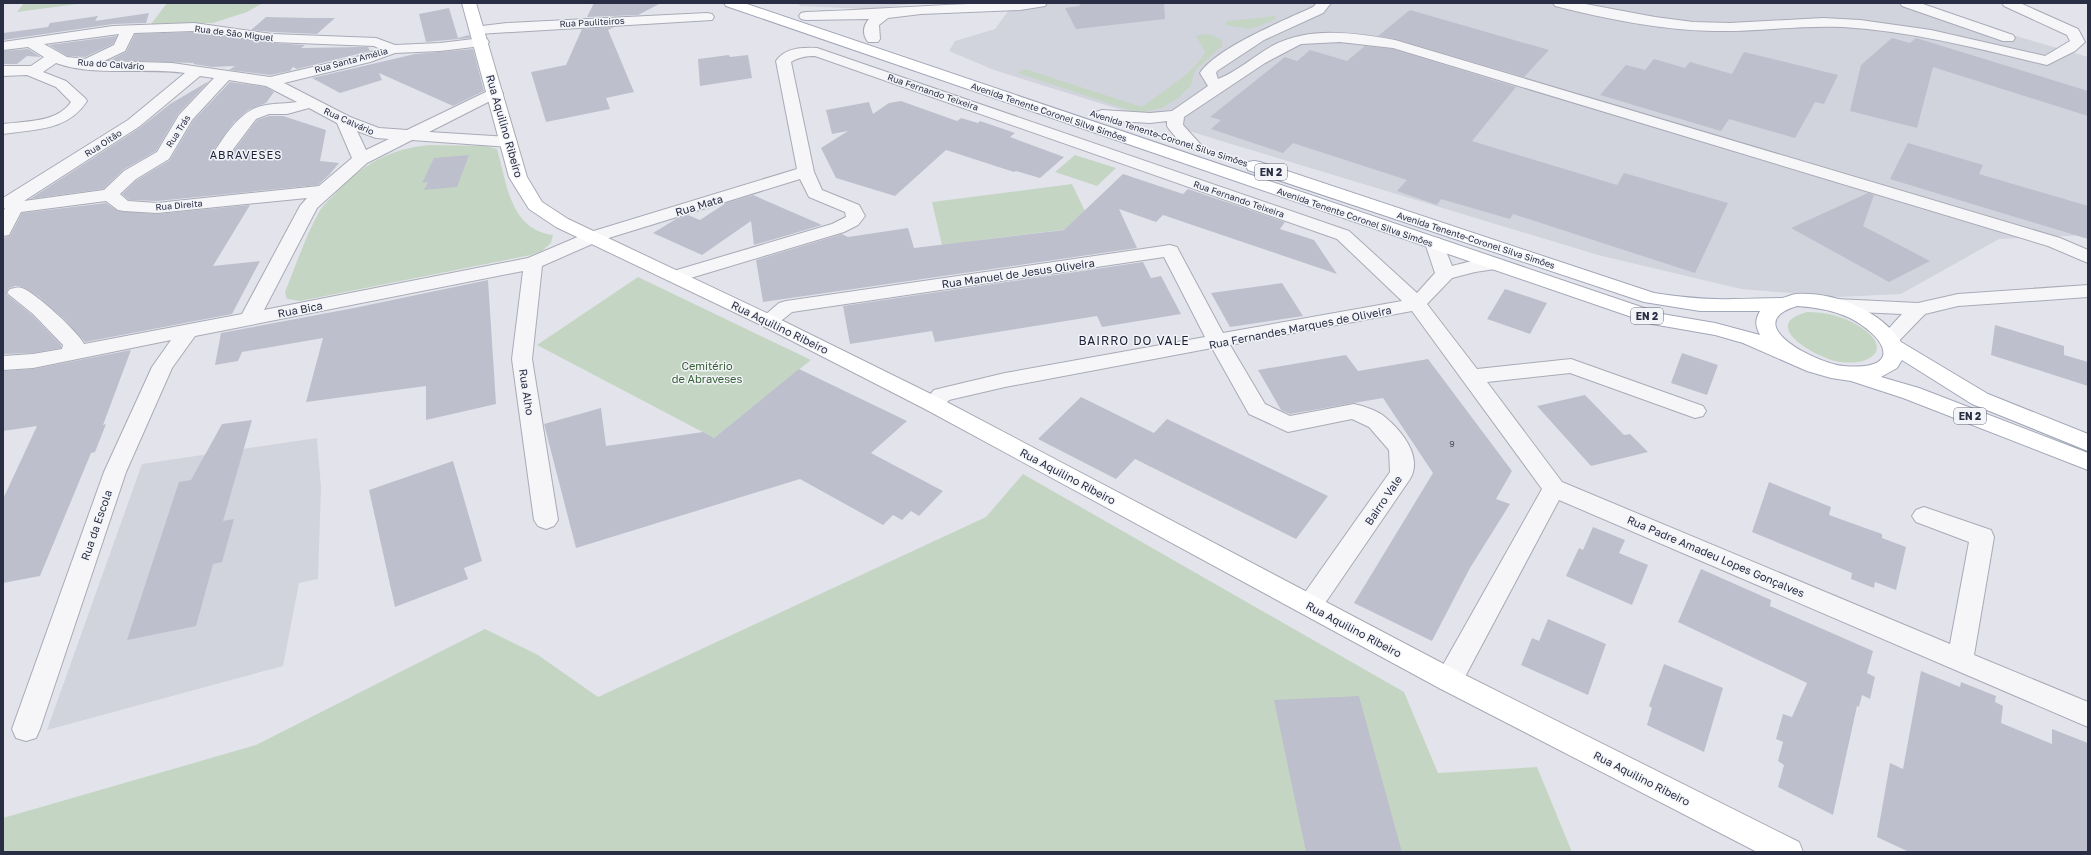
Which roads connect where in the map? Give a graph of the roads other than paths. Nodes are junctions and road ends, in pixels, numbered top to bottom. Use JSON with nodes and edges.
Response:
{"nodes":[{"id":1,"x":469,"y":3,"type":"edge"},
{"id":2,"x":731,"y":3,"type":"edge"},
{"id":3,"x":768,"y":3,"type":"edge"},
{"id":4,"x":1040,"y":3,"type":"edge"},
{"id":5,"x":1324,"y":3,"type":"edge"},
{"id":6,"x":1560,"y":3,"type":"edge"},
{"id":7,"x":1907,"y":3,"type":"edge"},
{"id":8,"x":2009,"y":3,"type":"edge"},
{"id":9,"x":921,"y":6,"type":"edge"},
{"id":10,"x":884,"y":14,"type":"junction"},
{"id":11,"x":806,"y":16,"type":"junction"},
{"id":12,"x":707,"y":17,"type":"dead end"},
{"id":13,"x":129,"y":29,"type":"junction"},
{"id":14,"x":480,"y":36,"type":"junction"},
{"id":15,"x":872,"y":38,"type":"junction"},
{"id":16,"x":30,"y":42,"type":"junction"},
{"id":17,"x":3,"y":46,"type":"edge"},
{"id":18,"x":393,"y":49,"type":"junction"},
{"id":19,"x":2056,"y":55,"type":"junction"},
{"id":20,"x":54,"y":56,"type":"junction"},
{"id":21,"x":88,"y":64,"type":"junction"},
{"id":22,"x":35,"y":70,"type":"junction"},
{"id":23,"x":3,"y":71,"type":"edge"},
{"id":24,"x":197,"y":71,"type":"junction"},
{"id":25,"x":225,"y":75,"type":"junction"},
{"id":26,"x":270,"y":82,"type":"junction"},
{"id":27,"x":1217,"y":87,"type":"junction"},
{"id":28,"x":495,"y":93,"type":"junction"},
{"id":29,"x":311,"y":103,"type":"junction"},
{"id":30,"x":1102,"y":115,"type":"junction"},
{"id":31,"x":1176,"y":115,"type":"junction"},
{"id":32,"x":344,"y":120,"type":"junction"},
{"id":33,"x":3,"y":129,"type":"edge"},
{"id":34,"x":407,"y":136,"type":"junction"},
{"id":35,"x":509,"y":142,"type":"junction"},
{"id":36,"x":1194,"y":146,"type":"junction"},
{"id":37,"x":222,"y":152,"type":"dead end"},
{"id":38,"x":361,"y":159,"type":"junction"},
{"id":39,"x":806,"y":172,"type":"junction"},
{"id":40,"x":324,"y":191,"type":"junction"},
{"id":41,"x":109,"y":196,"type":"junction"},
{"id":42,"x":9,"y":204,"type":"edge"},
{"id":43,"x":3,"y":231,"type":"edge"},
{"id":44,"x":593,"y":237,"type":"junction"},
{"id":45,"x":1434,"y":243,"type":"junction"},
{"id":46,"x":2088,"y":257,"type":"edge"},
{"id":47,"x":533,"y":263,"type":"junction"},
{"id":48,"x":1495,"y":264,"type":"junction"},
{"id":49,"x":1445,"y":274,"type":"junction"},
{"id":50,"x":677,"y":276,"type":"junction"},
{"id":51,"x":2088,"y":291,"type":"edge"},
{"id":52,"x":17,"y":294,"type":"dead end"},
{"id":53,"x":1780,"y":303,"type":"junction"},
{"id":54,"x":1417,"y":304,"type":"junction"},
{"id":55,"x":1836,"y":305,"type":"junction"},
{"id":56,"x":1918,"y":309,"type":"junction"},
{"id":57,"x":249,"y":319,"type":"junction"},
{"id":58,"x":768,"y":321,"type":"junction"},
{"id":59,"x":188,"y":331,"type":"junction"},
{"id":60,"x":1218,"y":342,"type":"junction"},
{"id":61,"x":1891,"y":342,"type":"junction"},
{"id":62,"x":70,"y":354,"type":"junction"},
{"id":63,"x":1800,"y":360,"type":"junction"},
{"id":64,"x":3,"y":363,"type":"edge"},
{"id":65,"x":1850,"y":375,"type":"junction"},
{"id":66,"x":1472,"y":377,"type":"junction"},
{"id":67,"x":933,"y":404,"type":"junction"},
{"id":68,"x":1695,"y":411,"type":"dead end"},
{"id":69,"x":2088,"y":443,"type":"edge"},
{"id":70,"x":2088,"y":462,"type":"edge"},
{"id":71,"x":1554,"y":488,"type":"junction"},
{"id":72,"x":1924,"y":516,"type":"dead end"},
{"id":73,"x":546,"y":520,"type":"dead end"},
{"id":74,"x":1310,"y":605,"type":"junction"},
{"id":75,"x":1960,"y":660,"type":"junction"},
{"id":76,"x":1449,"y":680,"type":"junction"},
{"id":77,"x":2088,"y":715,"type":"edge"},
{"id":78,"x":26,"y":730,"type":"dead end"},
{"id":79,"x":1788,"y":852,"type":"edge"}],
"edges":[{"from":1,"to":14,"type":"main road","name":"Rua Aquilino Ribeiro"},
{"from":2,"to":45,"type":"main road","name":"Avenida Tenente Coronel Silva Simões","number":"EN 2"},
{"from":3,"to":11,"type":"main road","name":"Avenida Tenente-Coronel Silva Simões","number":"EN 2"},
{"from":4,"to":9,"type":"street"},
{"from":5,"to":27,"type":"street"},
{"from":6,"to":19,"type":"street"},
{"from":7,"to":19,"type":"street"},
{"from":8,"to":19,"type":"street"},
{"from":9,"to":10,"type":"street"},
{"from":10,"to":11,"type":"street"},
{"from":10,"to":15,"type":"street"},
{"from":11,"to":15,"type":"main road","name":"Avenida Tenente-Coronel Silva Simões","number":"EN 2"},
{"from":12,"to":14,"type":"street","name":"Rua Pauliteiros"},
{"from":13,"to":16,"type":"street","name":"Rua de São Miguel"},
{"from":13,"to":18,"type":"street","name":"Rua de São Miguel"},
{"from":13,"to":21,"type":"street"},
{"from":14,"to":18,"type":"street","name":"Rua Santa Amélia"},
{"from":14,"to":28,"type":"main road","name":"Rua Aquilino Ribeiro"},
{"from":15,"to":30,"type":"main road","name":"Avenida Tenente-Coronel Silva Simões","number":"EN 2"},
{"from":16,"to":17,"type":"street","name":"Rua de São Miguel"},
{"from":16,"to":20,"type":"street","name":"Rua do Calvário"},
{"from":18,"to":26,"type":"street","name":"Rua Santa Amélia"},
{"from":20,"to":21,"type":"street","name":"Rua do Calvário"},
{"from":20,"to":22,"type":"street"},
{"from":21,"to":24,"type":"street","name":"Rua do Calvário"},
{"from":22,"to":23,"type":"street"},
{"from":22,"to":33,"type":"street"},
{"from":24,"to":25,"type":"street","name":"Rua Calvário"},
{"from":24,"to":42,"type":"street","name":"Rua Oitão"},
{"from":25,"to":26,"type":"street","name":"Rua Calvário"},
{"from":25,"to":41,"type":"street","name":"Rua Trás"},
{"from":26,"to":29,"type":"street","name":"Rua Calvário"},
{"from":27,"to":31,"type":"street"},
{"from":27,"to":46,"type":"street"},
{"from":28,"to":34,"type":"street"},
{"from":28,"to":35,"type":"main road","name":"Rua Aquilino Ribeiro"},
{"from":29,"to":32,"type":"street","name":"Rua Calvário"},
{"from":29,"to":37,"type":"street"},
{"from":30,"to":31,"type":"street"},
{"from":30,"to":36,"type":"main road","name":"Avenida Tenente-Coronel Silva Simões","number":"EN 2"},
{"from":31,"to":36,"type":"street"},
{"from":32,"to":34,"type":"street","name":"Rua Calvário"},
{"from":32,"to":38,"type":"street"},
{"from":34,"to":35,"type":"street","name":"Rua Calvário"},
{"from":34,"to":38,"type":"street"},
{"from":35,"to":44,"type":"main road","name":"Rua Aquilino Ribeiro"},
{"from":36,"to":53,"type":"main road","name":"Avenida Tenente-Coronel Silva Simões","number":"EN 2"},
{"from":38,"to":40,"type":"street"},
{"from":39,"to":44,"type":"street","name":"Rua Mata"},
{"from":39,"to":50,"type":"street","name":"Rua Fernando Teixeira"},
{"from":39,"to":54,"type":"street","name":"Rua Fernando Teixeira"},
{"from":40,"to":41,"type":"street","name":"Rua Direita"},
{"from":40,"to":57,"type":"street"},
{"from":41,"to":42,"type":"street"},
{"from":42,"to":43,"type":"street"},
{"from":44,"to":47,"type":"street","name":"Rua Bica"},
{"from":44,"to":50,"type":"main road","name":"Rua Aquilino Ribeiro"},
{"from":45,"to":48,"type":"main road","name":"Avenida Tenente Coronel Silva Simões","number":"EN 2"},
{"from":45,"to":49,"type":"street"},
{"from":47,"to":57,"type":"street","name":"Rua Bica"},
{"from":47,"to":73,"type":"street","name":"Rua Alho"},
{"from":48,"to":49,"type":"street"},
{"from":48,"to":63,"type":"main road","name":"Avenida Tenente Coronel Silva Simões","number":"EN 2"},
{"from":49,"to":54,"type":"street"},
{"from":50,"to":58,"type":"main road","name":"Rua Aquilino Ribeiro"},
{"from":51,"to":56,"type":"street"},
{"from":52,"to":62,"type":"street"},
{"from":53,"to":55,"type":"main road","number":"EN 2"},
{"from":53,"to":63,"type":"main road","number":"EN 2"},
{"from":54,"to":60,"type":"street","name":"Rua Fernandes Marques de Oliveira"},
{"from":54,"to":66,"type":"street"},
{"from":55,"to":56,"type":"street"},
{"from":55,"to":61,"type":"main road","number":"EN 2"},
{"from":56,"to":61,"type":"street"},
{"from":57,"to":59,"type":"street","name":"Rua Bica"},
{"from":58,"to":60,"type":"street","name":"Rua Manuel de Jesus Oliveira"},
{"from":58,"to":67,"type":"main road","name":"Rua Aquilino Ribeiro"},
{"from":59,"to":62,"type":"street","name":"Rua Bica"},
{"from":59,"to":78,"type":"street","name":"Rua da Escola"},
{"from":60,"to":67,"type":"street","name":"Rua Fernandes Marques de Oliveira"},
{"from":60,"to":74,"type":"street","name":"Bairro Vale"},
{"from":61,"to":65,"type":"main road","number":"EN 2"},
{"from":61,"to":69,"type":"main road","number":"EN 2"},
{"from":62,"to":64,"type":"street","name":"Rua Bica"},
{"from":63,"to":65,"type":"main road","number":"EN 2"},
{"from":65,"to":70,"type":"main road","number":"EN 2"},
{"from":66,"to":68,"type":"street"},
{"from":66,"to":71,"type":"street"},
{"from":67,"to":74,"type":"main road","name":"Rua Aquilino Ribeiro"},
{"from":71,"to":75,"type":"street","name":"Rua Padre Amadeu Lopes Gonçalves"},
{"from":71,"to":76,"type":"street"},
{"from":72,"to":75,"type":"street"},
{"from":74,"to":76,"type":"main road","name":"Rua Aquilino Ribeiro"},
{"from":75,"to":77,"type":"street","name":"Rua Padre Amadeu Lopes Gonçalves"},
{"from":76,"to":79,"type":"main road","name":"Rua Aquilino Ribeiro"}]}
